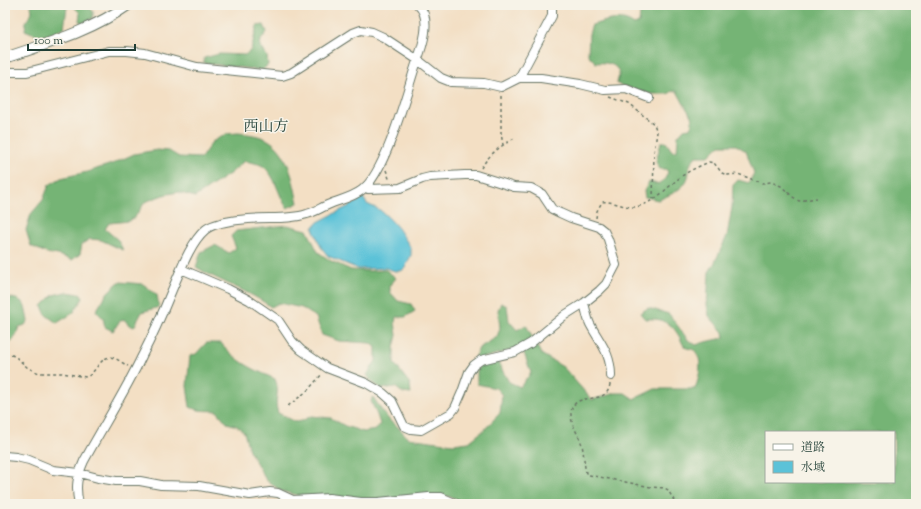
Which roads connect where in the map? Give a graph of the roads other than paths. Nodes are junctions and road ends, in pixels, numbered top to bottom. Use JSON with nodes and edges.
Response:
{"nodes":[{"id":1,"x":128,"y":5,"type":"edge"},
{"id":2,"x":418,"y":5,"type":"edge"},
{"id":3,"x":552,"y":5,"type":"edge"},
{"id":4,"x":5,"y":58,"type":"edge"},
{"id":5,"x":418,"y":60,"type":"junction"},
{"id":6,"x":5,"y":72,"type":"edge"},
{"id":7,"x":519,"y":78,"type":"junction"},
{"id":8,"x":649,"y":98,"type":"dead end"},
{"id":9,"x":360,"y":190,"type":"junction"},
{"id":10,"x":181,"y":269,"type":"junction"},
{"id":11,"x":584,"y":304,"type":"junction"},
{"id":12,"x":611,"y":376,"type":"road end"},
{"id":13,"x":5,"y":456,"type":"edge"},
{"id":14,"x":78,"y":473,"type":"junction"},
{"id":15,"x":77,"y":483,"type":"junction"},
{"id":16,"x":79,"y":504,"type":"edge"},
{"id":17,"x":85,"y":504,"type":"edge"},
{"id":18,"x":457,"y":504,"type":"edge"}],
"edges":[{"from":1,"to":4,"type":"main road"},
{"from":2,"to":5,"type":"street"},
{"from":3,"to":7,"type":"street"},
{"from":5,"to":6,"type":"street"},
{"from":5,"to":7,"type":"street"},
{"from":5,"to":9,"type":"street"},
{"from":7,"to":8,"type":"street"},
{"from":9,"to":10,"type":"street"},
{"from":9,"to":11,"type":"street"},
{"from":10,"to":11,"type":"street"},
{"from":10,"to":14,"type":"street"},
{"from":11,"to":12,"type":"street"},
{"from":13,"to":14,"type":"street"},
{"from":14,"to":15,"type":"street"},
{"from":14,"to":18,"type":"street"},
{"from":15,"to":16,"type":"street"},
{"from":15,"to":17,"type":"street"}]}
